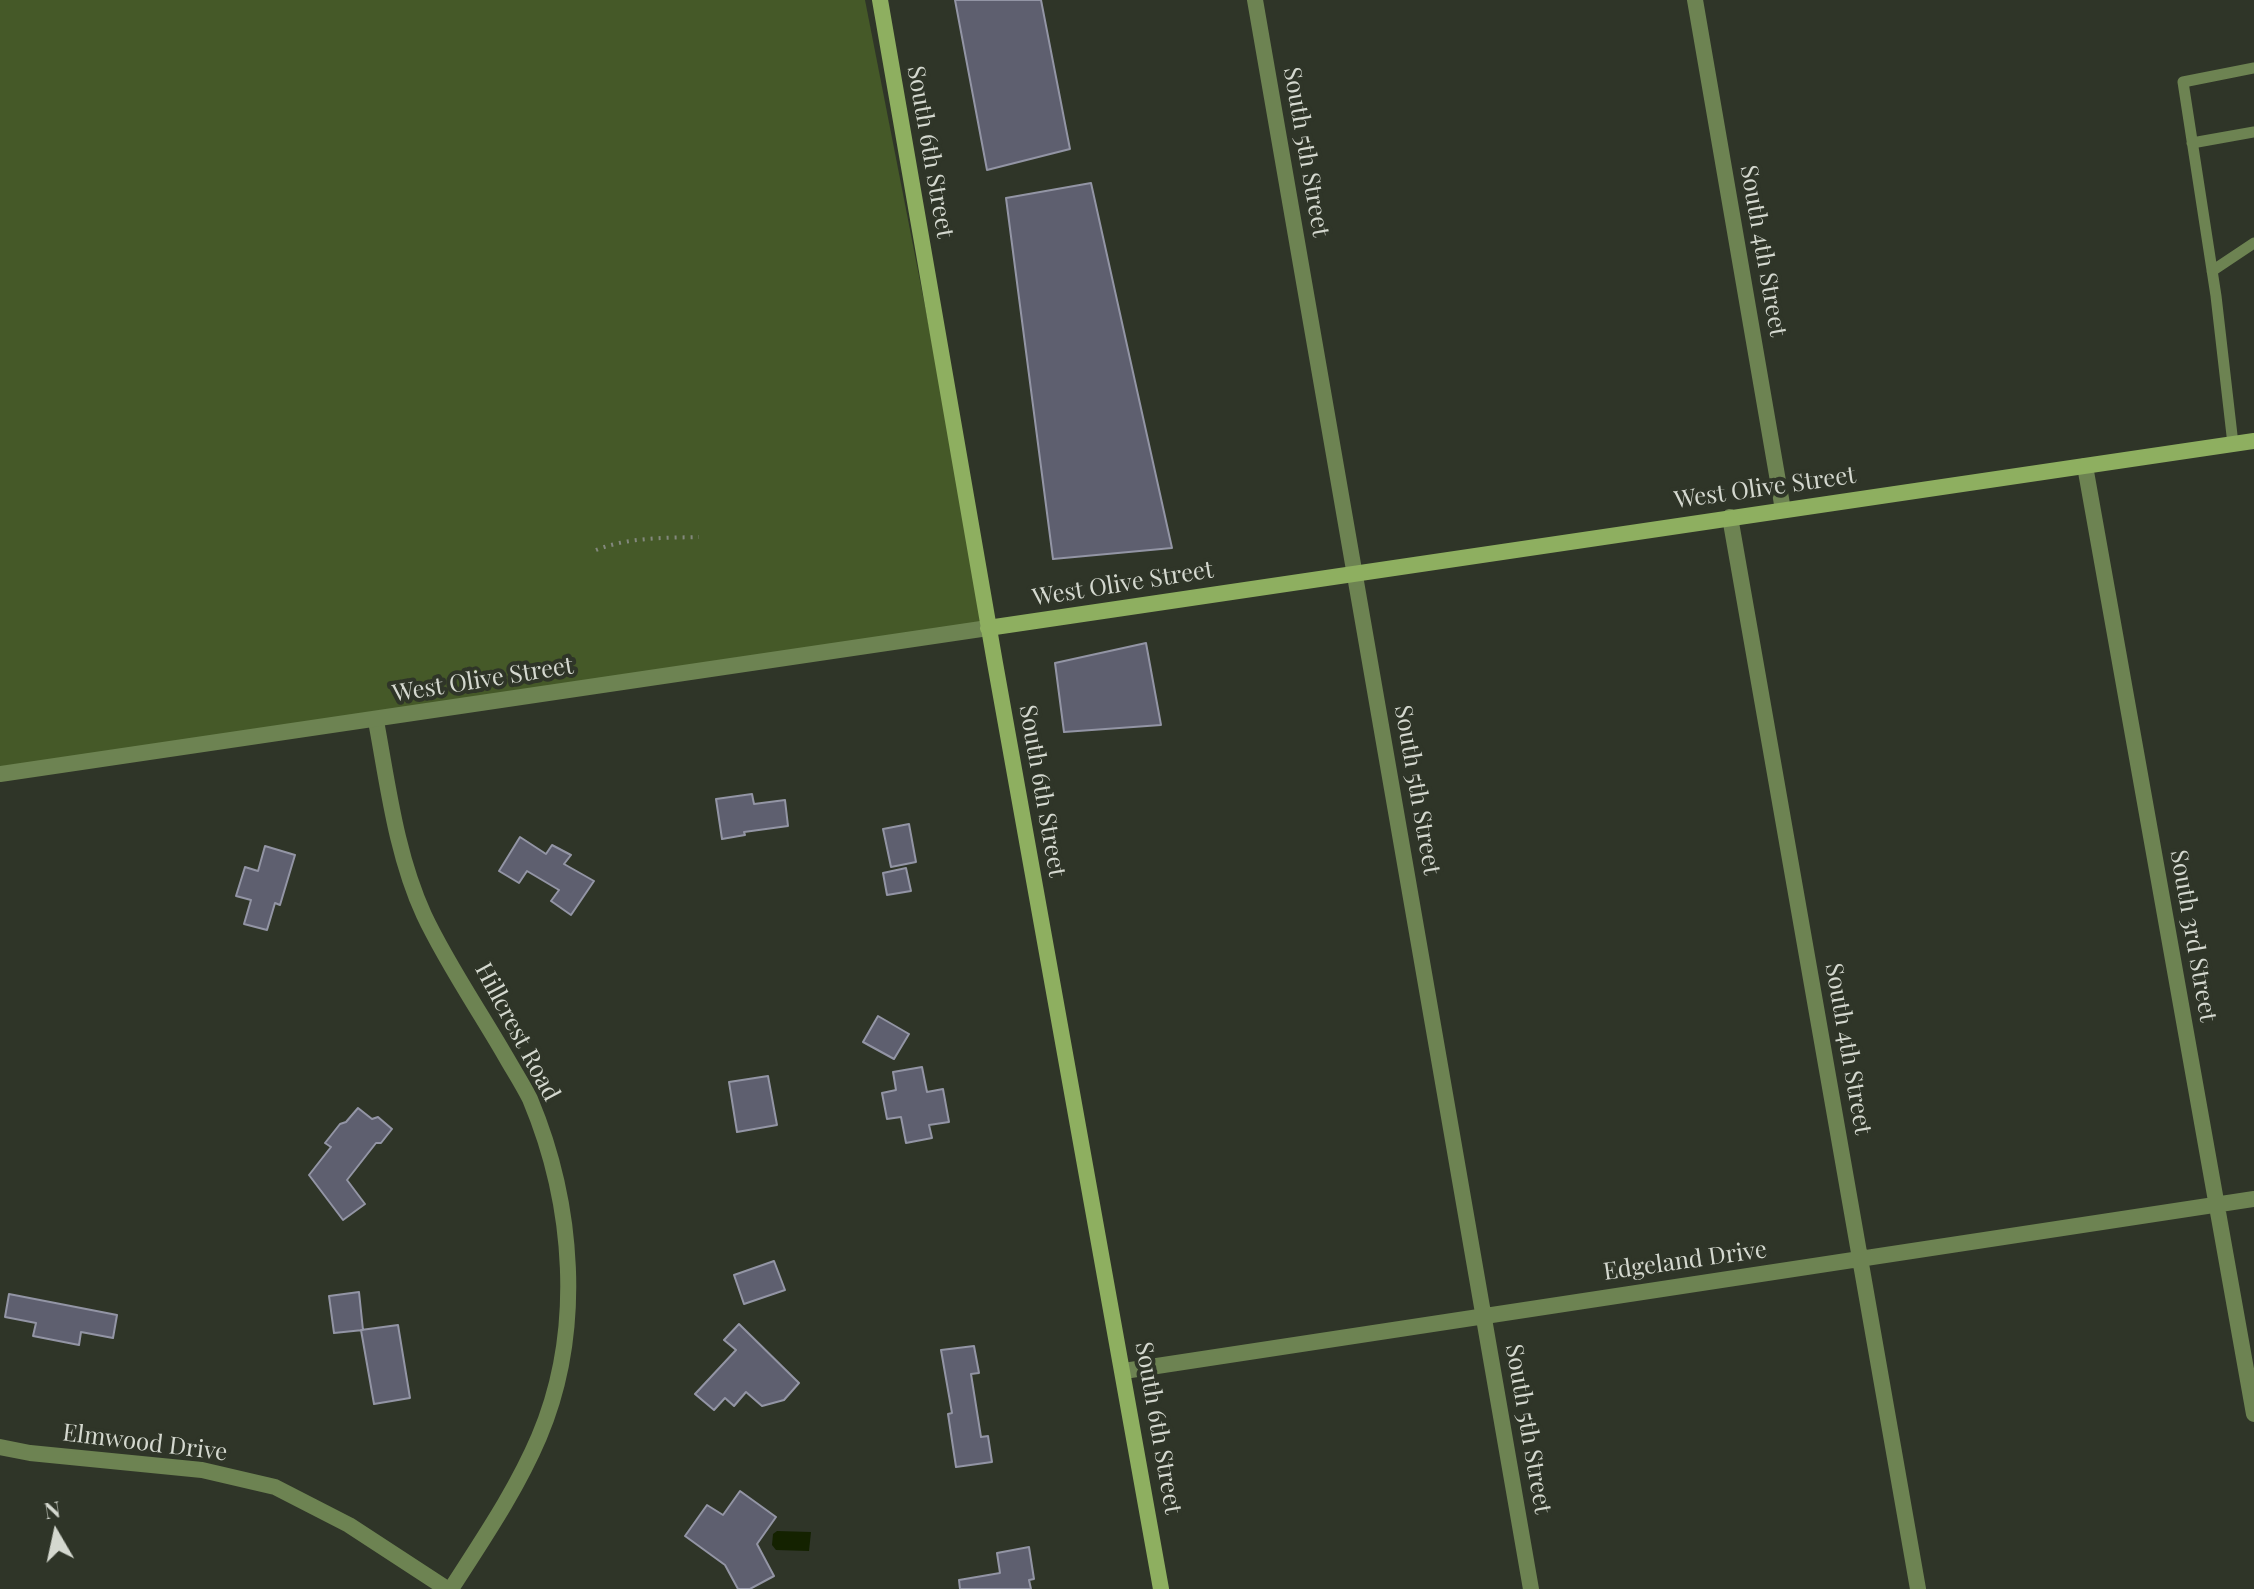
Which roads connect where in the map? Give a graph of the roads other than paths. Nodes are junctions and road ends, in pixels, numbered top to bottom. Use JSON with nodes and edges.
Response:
{"nodes":[{"id":1,"x":880,"y":0,"type":"edge"},
{"id":2,"x":1255,"y":0,"type":"edge"},
{"id":3,"x":1695,"y":0,"type":"edge"},
{"id":4,"x":2254,"y":68,"type":"edge"},
{"id":5,"x":2254,"y":132,"type":"edge"},
{"id":6,"x":2192,"y":143,"type":"junction"},
{"id":7,"x":2254,"y":243,"type":"edge"},
{"id":8,"x":2212,"y":271,"type":"junction"},
{"id":9,"x":2254,"y":441,"type":"edge"},
{"id":10,"x":2233,"y":444,"type":"junction"},
{"id":11,"x":2085,"y":466,"type":"junction"},
{"id":12,"x":1783,"y":510,"type":"junction"},
{"id":13,"x":1730,"y":517,"type":"junction"},
{"id":14,"x":1355,"y":573,"type":"junction"},
{"id":15,"x":988,"y":628,"type":"junction"},
{"id":16,"x":376,"y":721,"type":"junction"},
{"id":17,"x":0,"y":774,"type":"edge"},
{"id":18,"x":2254,"y":1199,"type":"edge"},
{"id":19,"x":2216,"y":1204,"type":"junction"},
{"id":20,"x":1861,"y":1260,"type":"junction"},
{"id":21,"x":1484,"y":1315,"type":"junction"},
{"id":22,"x":1124,"y":1371,"type":"junction"},
{"id":23,"x":2254,"y":1414,"type":"edge"},
{"id":24,"x":0,"y":1447,"type":"edge"},
{"id":25,"x":449,"y":1589,"type":"edge"},
{"id":26,"x":1161,"y":1589,"type":"edge"},
{"id":27,"x":1531,"y":1589,"type":"edge"},
{"id":28,"x":1918,"y":1589,"type":"edge"}],
"edges":[{"from":1,"to":15,"type":"main road","name":"South 6th Street"},
{"from":2,"to":14,"type":"street","name":"South 5th Street"},
{"from":3,"to":12,"type":"street","name":"South 4th Street"},
{"from":4,"to":6,"type":"lane"},
{"from":5,"to":6,"type":"lane"},
{"from":6,"to":8,"type":"lane"},
{"from":7,"to":8,"type":"lane"},
{"from":8,"to":10,"type":"lane"},
{"from":9,"to":10,"type":"main road","name":"West Olive Street"},
{"from":10,"to":11,"type":"main road","name":"West Olive Street"},
{"from":11,"to":12,"type":"main road","name":"West Olive Street"},
{"from":11,"to":19,"type":"street","name":"South 3rd Street"},
{"from":12,"to":13,"type":"main road","name":"West Olive Street"},
{"from":13,"to":14,"type":"main road","name":"West Olive Street"},
{"from":13,"to":20,"type":"street","name":"South 4th Street"},
{"from":14,"to":15,"type":"main road","name":"West Olive Street"},
{"from":14,"to":21,"type":"street","name":"South 5th Street"},
{"from":15,"to":16,"type":"street","name":"West Olive Street"},
{"from":15,"to":22,"type":"main road","name":"South 6th Street"},
{"from":16,"to":17,"type":"street","name":"West Olive Street"},
{"from":16,"to":25,"type":"street","name":"Hillcrest Road"},
{"from":18,"to":19,"type":"street","name":"Edgeland Drive"},
{"from":19,"to":20,"type":"street","name":"Edgeland Drive"},
{"from":19,"to":23,"type":"street","name":"South 3rd Street"},
{"from":20,"to":21,"type":"street","name":"Edgeland Drive"},
{"from":20,"to":28,"type":"street","name":"South 4th Street"},
{"from":21,"to":22,"type":"street","name":"Edgeland Drive"},
{"from":21,"to":27,"type":"street","name":"South 5th Street"},
{"from":22,"to":26,"type":"main road","name":"South 6th Street"},
{"from":24,"to":25,"type":"street","name":"Elmwood Drive"}]}
